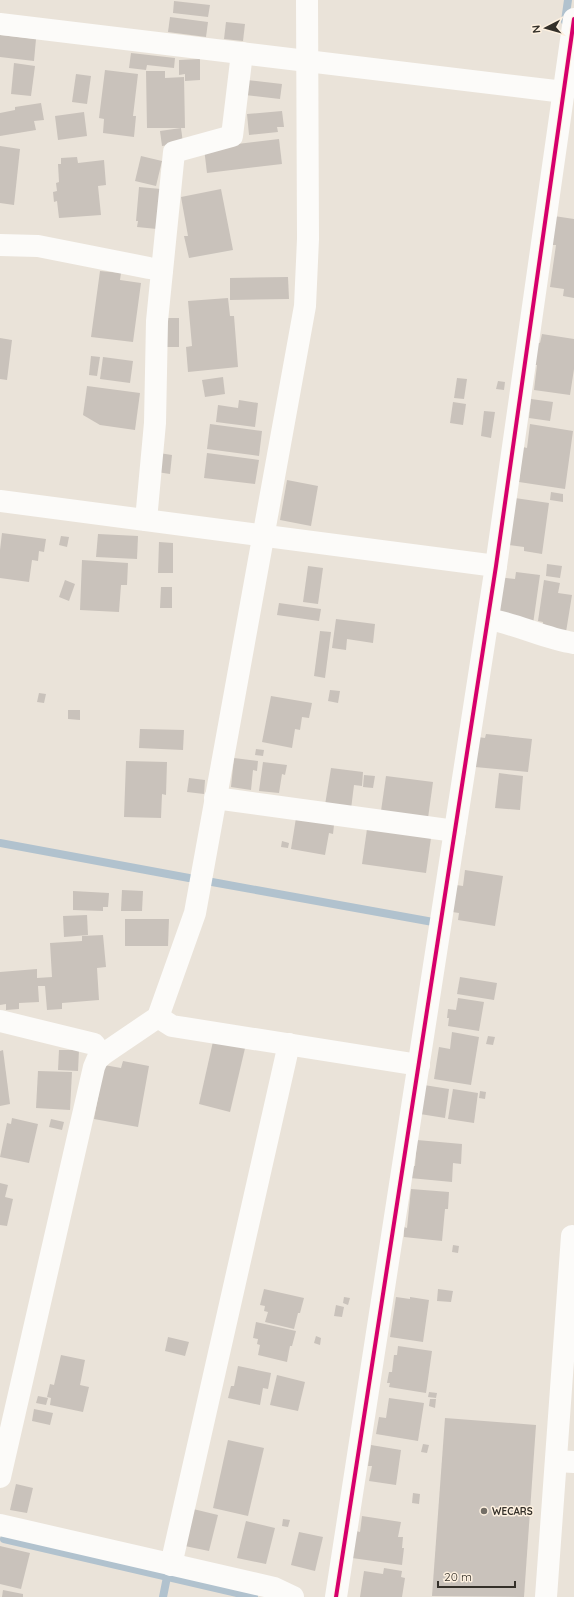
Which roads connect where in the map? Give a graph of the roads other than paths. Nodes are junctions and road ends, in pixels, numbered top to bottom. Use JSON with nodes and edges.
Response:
{"nodes":[{"id":1,"x":307,"y":0,"type":"edge"},
{"id":2,"x":574,"y":19,"type":"edge"},
{"id":3,"x":0,"y":24,"type":"edge"},
{"id":4,"x":242,"y":53,"type":"junction"},
{"id":5,"x":307,"y":61,"type":"junction"},
{"id":6,"x":564,"y":92,"type":"junction"},
{"id":7,"x":0,"y":245,"type":"edge"},
{"id":8,"x":162,"y":270,"type":"junction"},
{"id":9,"x":0,"y":501,"type":"edge"},
{"id":10,"x":146,"y":520,"type":"junction"},
{"id":11,"x":264,"y":535,"type":"junction"},
{"id":12,"x":496,"y":566,"type":"junction"},
{"id":13,"x":488,"y":619,"type":"junction"},
{"id":14,"x":574,"y":643,"type":"edge"},
{"id":15,"x":215,"y":798,"type":"junction"},
{"id":16,"x":455,"y":831,"type":"junction"},
{"id":17,"x":158,"y":1017,"type":"junction"},
{"id":18,"x":0,"y":1021,"type":"edge"},
{"id":19,"x":289,"y":1044,"type":"junction"},
{"id":20,"x":102,"y":1055,"type":"junction"},
{"id":21,"x":419,"y":1065,"type":"junction"},
{"id":22,"x":572,"y":1236,"type":"dead end"},
{"id":23,"x":565,"y":1461,"type":"edge"},
{"id":24,"x":0,"y":1477,"type":"edge"},
{"id":25,"x":0,"y":1525,"type":"edge"},
{"id":26,"x":170,"y":1565,"type":"junction"},
{"id":27,"x":292,"y":1597,"type":"edge"},
{"id":28,"x":336,"y":1597,"type":"edge"},
{"id":29,"x":546,"y":1597,"type":"edge"}],
"edges":[{"from":1,"to":5,"type":"street"},
{"from":2,"to":6,"type":"street"},
{"from":3,"to":4,"type":"street"},
{"from":4,"to":5,"type":"street"},
{"from":4,"to":8,"type":"street"},
{"from":5,"to":6,"type":"street"},
{"from":5,"to":11,"type":"street"},
{"from":6,"to":12,"type":"street"},
{"from":7,"to":8,"type":"street"},
{"from":8,"to":10,"type":"street"},
{"from":9,"to":10,"type":"street"},
{"from":10,"to":11,"type":"street"},
{"from":11,"to":12,"type":"street"},
{"from":11,"to":15,"type":"street"},
{"from":12,"to":13,"type":"street"},
{"from":13,"to":14,"type":"street"},
{"from":13,"to":16,"type":"street"},
{"from":15,"to":16,"type":"street"},
{"from":15,"to":17,"type":"street"},
{"from":16,"to":21,"type":"street"},
{"from":17,"to":19,"type":"street"},
{"from":17,"to":20,"type":"street"},
{"from":18,"to":20,"type":"street"},
{"from":19,"to":21,"type":"street"},
{"from":19,"to":26,"type":"street"},
{"from":20,"to":24,"type":"street"},
{"from":21,"to":28,"type":"street"},
{"from":22,"to":23,"type":"street"},
{"from":23,"to":29,"type":"street"},
{"from":25,"to":26,"type":"street"},
{"from":26,"to":27,"type":"street"}]}
